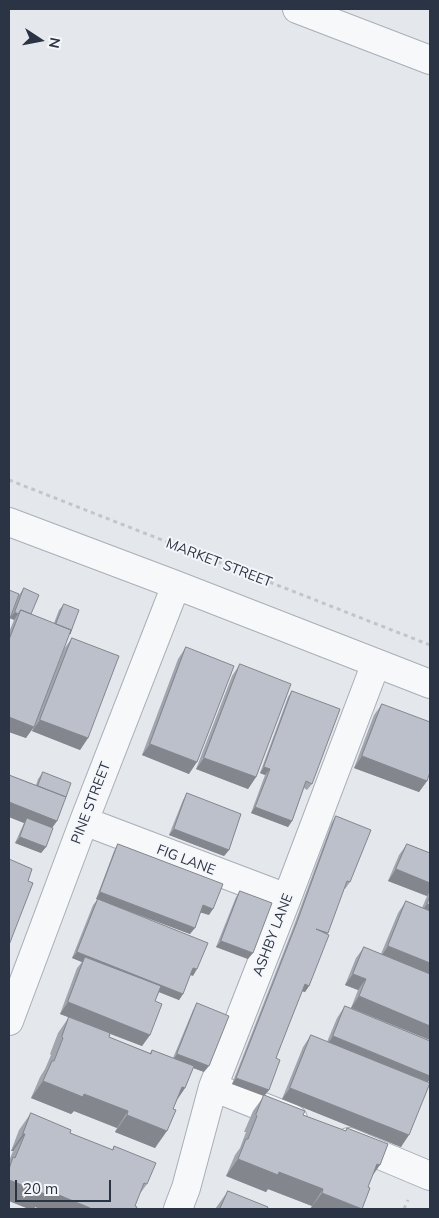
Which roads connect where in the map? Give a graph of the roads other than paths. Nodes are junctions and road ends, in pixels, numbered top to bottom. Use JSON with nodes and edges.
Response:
{"nodes":[{"id":1,"x":297,"y":9,"type":"edge"},
{"id":2,"x":430,"y":60,"type":"edge"},
{"id":3,"x":9,"y":522,"type":"edge"},
{"id":4,"x":176,"y":585,"type":"junction"},
{"id":5,"x":376,"y":663,"type":"junction"},
{"id":6,"x":430,"y":684,"type":"edge"},
{"id":7,"x":84,"y":821,"type":"junction"},
{"id":8,"x":287,"y":898,"type":"junction"},
{"id":9,"x":9,"y":1021,"type":"edge"},
{"id":10,"x":213,"y":1087,"type":"junction"},
{"id":11,"x":430,"y":1176,"type":"edge"},
{"id":12,"x":178,"y":1209,"type":"edge"}],
"edges":[{"from":1,"to":2,"type":"street"},
{"from":3,"to":4,"type":"street"},
{"from":4,"to":5,"type":"street"},
{"from":4,"to":7,"type":"street","name":"PINE STREET"},
{"from":5,"to":6,"type":"street"},
{"from":5,"to":8,"type":"street","name":"ASHBY LANE"},
{"from":7,"to":8,"type":"street","name":"FIG LANE"},
{"from":7,"to":9,"type":"street","name":"PINE STREET"},
{"from":8,"to":10,"type":"street","name":"ASHBY LANE"},
{"from":10,"to":11,"type":"street"},
{"from":10,"to":12,"type":"street","name":"ASHBY LANE"}]}
